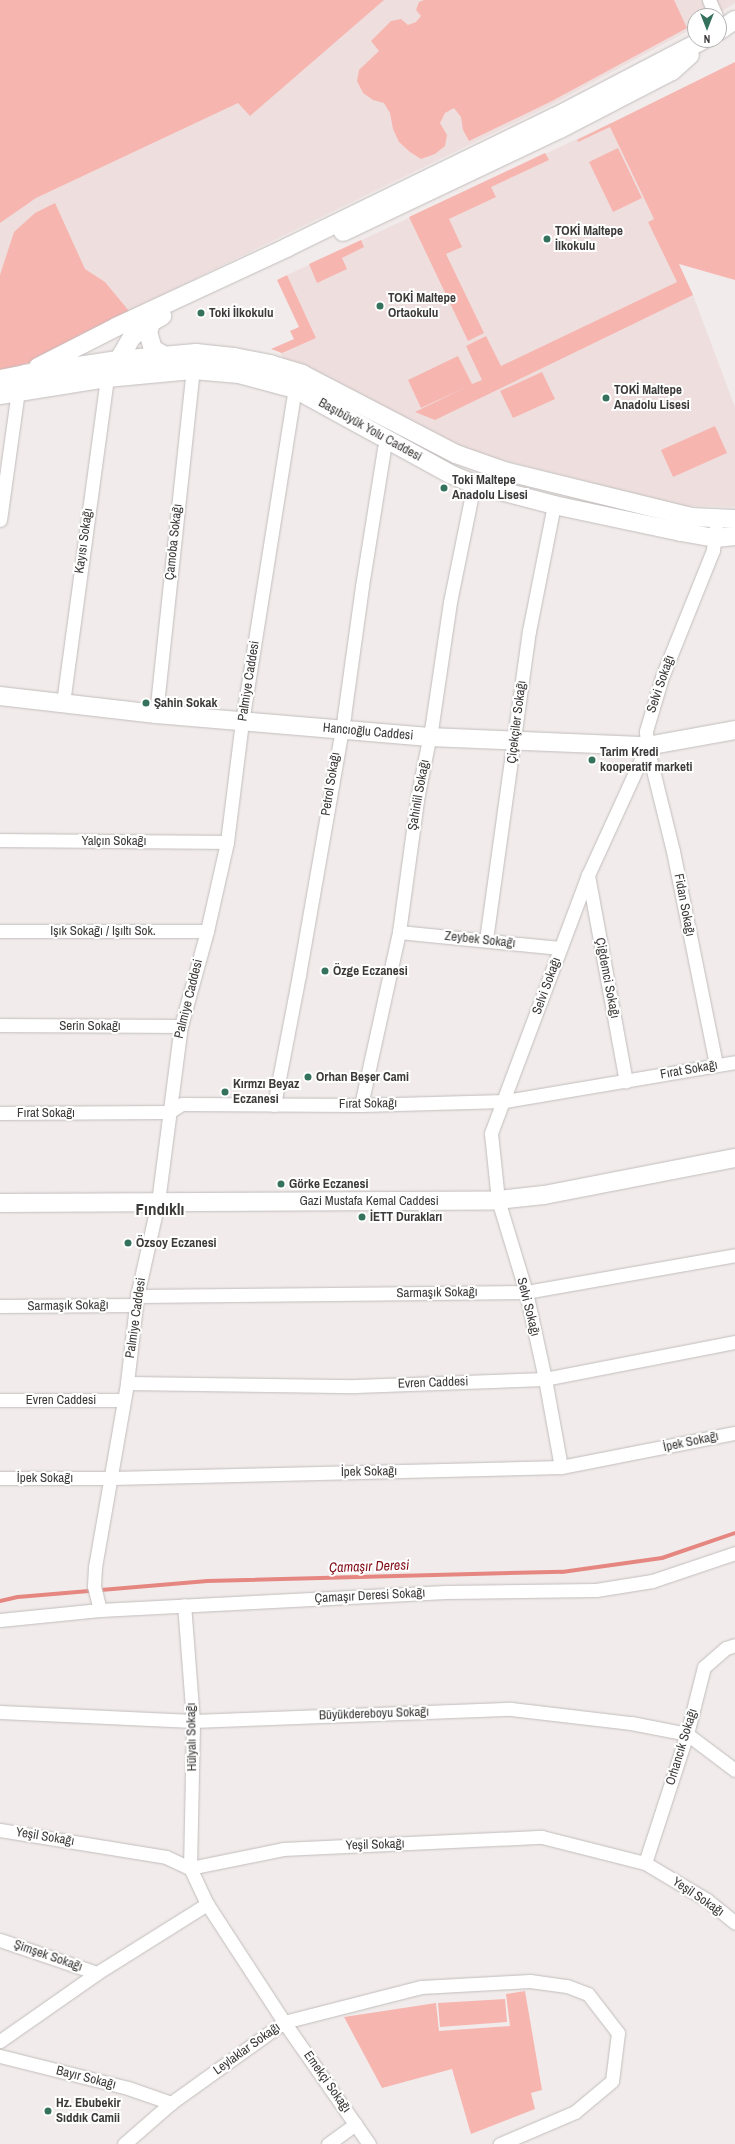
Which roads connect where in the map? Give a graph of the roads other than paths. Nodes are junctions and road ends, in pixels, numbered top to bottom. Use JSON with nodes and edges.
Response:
{"nodes":[{"id":1,"x":689,"y":48,"type":"edge"},
{"id":2,"x":696,"y":48,"type":"edge"},
{"id":3,"x":151,"y":323,"type":"junction"},
{"id":4,"x":116,"y":327,"type":"junction"},
{"id":5,"x":165,"y":356,"type":"junction"},
{"id":6,"x":110,"y":367,"type":"junction"},
{"id":7,"x":193,"y":370,"type":"junction"},
{"id":8,"x":25,"y":374,"type":"junction"},
{"id":9,"x":0,"y":379,"type":"edge"},
{"id":10,"x":295,"y":389,"type":"junction"},
{"id":11,"x":18,"y":390,"type":"junction"},
{"id":12,"x":0,"y":395,"type":"edge"},
{"id":13,"x":387,"y":440,"type":"junction"},
{"id":14,"x":474,"y":484,"type":"junction"},
{"id":15,"x":554,"y":505,"type":"junction"},
{"id":16,"x":717,"y":519,"type":"junction"},
{"id":17,"x":735,"y":519,"type":"edge"},
{"id":18,"x":0,"y":520,"type":"edge"},
{"id":19,"x":735,"y":536,"type":"edge"},
{"id":20,"x":716,"y":538,"type":"junction"},
{"id":21,"x":0,"y":696,"type":"edge"},
{"id":22,"x":63,"y":703,"type":"junction"},
{"id":23,"x":156,"y":714,"type":"junction"},
{"id":24,"x":242,"y":722,"type":"junction"},
{"id":25,"x":341,"y":730,"type":"junction"},
{"id":26,"x":735,"y":730,"type":"edge"},
{"id":27,"x":430,"y":737,"type":"junction"},
{"id":28,"x":515,"y":741,"type":"junction"},
{"id":29,"x":647,"y":746,"type":"junction"},
{"id":30,"x":0,"y":840,"type":"edge"},
{"id":31,"x":227,"y":842,"type":"junction"},
{"id":32,"x":588,"y":875,"type":"junction"},
{"id":33,"x":0,"y":931,"type":"edge"},
{"id":34,"x":207,"y":931,"type":"junction"},
{"id":35,"x":399,"y":932,"type":"junction"},
{"id":36,"x":486,"y":940,"type":"junction"},
{"id":37,"x":560,"y":948,"type":"junction"},
{"id":38,"x":0,"y":1025,"type":"edge"},
{"id":39,"x":181,"y":1026,"type":"junction"},
{"id":40,"x":735,"y":1062,"type":"edge"},
{"id":41,"x":716,"y":1065,"type":"junction"},
{"id":42,"x":626,"y":1082,"type":"junction"},
{"id":43,"x":505,"y":1101,"type":"junction"},
{"id":44,"x":274,"y":1105,"type":"junction"},
{"id":45,"x":361,"y":1105,"type":"junction"},
{"id":46,"x":169,"y":1112,"type":"junction"},
{"id":47,"x":0,"y":1113,"type":"edge"},
{"id":48,"x":735,"y":1158,"type":"edge"},
{"id":49,"x":498,"y":1200,"type":"junction"},
{"id":50,"x":158,"y":1202,"type":"junction"},
{"id":51,"x":0,"y":1203,"type":"edge"},
{"id":52,"x":735,"y":1255,"type":"edge"},
{"id":53,"x":526,"y":1292,"type":"junction"},
{"id":54,"x":136,"y":1301,"type":"junction"},
{"id":55,"x":0,"y":1306,"type":"edge"},
{"id":56,"x":735,"y":1342,"type":"edge"},
{"id":57,"x":545,"y":1379,"type":"junction"},
{"id":58,"x":127,"y":1383,"type":"junction"},
{"id":59,"x":0,"y":1400,"type":"edge"},
{"id":60,"x":123,"y":1400,"type":"junction"},
{"id":61,"x":735,"y":1433,"type":"edge"},
{"id":62,"x":561,"y":1467,"type":"junction"},
{"id":63,"x":0,"y":1478,"type":"edge"},
{"id":64,"x":112,"y":1478,"type":"junction"},
{"id":65,"x":735,"y":1553,"type":"edge"},
{"id":66,"x":184,"y":1606,"type":"junction"},
{"id":67,"x":99,"y":1607,"type":"junction"},
{"id":68,"x":0,"y":1620,"type":"edge"},
{"id":69,"x":735,"y":1645,"type":"edge"},
{"id":70,"x":0,"y":1712,"type":"edge"},
{"id":71,"x":193,"y":1721,"type":"junction"},
{"id":72,"x":687,"y":1734,"type":"junction"},
{"id":73,"x":735,"y":1770,"type":"edge"},
{"id":74,"x":0,"y":1830,"type":"edge"},
{"id":75,"x":646,"y":1863,"type":"junction"},
{"id":76,"x":190,"y":1868,"type":"junction"},
{"id":77,"x":206,"y":1904,"type":"junction"},
{"id":78,"x":735,"y":1923,"type":"edge"},
{"id":79,"x":0,"y":1940,"type":"edge"},
{"id":80,"x":97,"y":1973,"type":"junction"},
{"id":81,"x":284,"y":2022,"type":"junction"},
{"id":82,"x":0,"y":2041,"type":"edge"},
{"id":83,"x":0,"y":2059,"type":"edge"},
{"id":84,"x":171,"y":2103,"type":"junction"},
{"id":85,"x":356,"y":2124,"type":"junction"},
{"id":86,"x":124,"y":2144,"type":"edge"},
{"id":87,"x":328,"y":2144,"type":"edge"},
{"id":88,"x":369,"y":2144,"type":"edge"},
{"id":89,"x":500,"y":2144,"type":"edge"}],
"edges":[{"from":1,"to":4,"type":"street"},
{"from":2,"to":3,"type":"street"},
{"from":3,"to":5,"type":"street"},
{"from":3,"to":6,"type":"street"},
{"from":4,"to":6,"type":"street"},
{"from":4,"to":8,"type":"street"},
{"from":5,"to":6,"type":"street","name":"Başıbüyük Yolu Caddesi"},
{"from":5,"to":16,"type":"street","name":"Başıbüyük Yolu Caddesi"},
{"from":6,"to":7,"type":"street","name":"Başıbüyük Yolu Caddesi"},
{"from":6,"to":8,"type":"street","name":"Başıbüyük Yolu Caddesi"},
{"from":6,"to":11,"type":"street","name":"Başıbüyük Yolu Caddesi"},
{"from":6,"to":22,"type":"street","name":"Kayısı Sokağı"},
{"from":7,"to":10,"type":"street","name":"Başıbüyük Yolu Caddesi"},
{"from":7,"to":23,"type":"street","name":"Çamoba Sokağı"},
{"from":8,"to":9,"type":"street","name":"Başıbüyük Yolu Caddesi"},
{"from":10,"to":13,"type":"street","name":"Başıbüyük Yolu Caddesi"},
{"from":10,"to":24,"type":"street","name":"Palmiye Caddesi"},
{"from":11,"to":12,"type":"street","name":"Başıbüyük Yolu Caddesi"},
{"from":11,"to":18,"type":"street"},
{"from":13,"to":14,"type":"street","name":"Başıbüyük Yolu Caddesi"},
{"from":13,"to":25,"type":"street","name":"Petrol Sokağı"},
{"from":14,"to":15,"type":"street","name":"Başıbüyük Yolu Caddesi"},
{"from":14,"to":27,"type":"street","name":"Şahinlil Sokağı"},
{"from":15,"to":20,"type":"street","name":"Başıbüyük Yolu Caddesi"},
{"from":15,"to":28,"type":"street","name":"Çiçekçiler Sokağı"},
{"from":16,"to":17,"type":"street","name":"Başıbüyük Yolu Caddesi"},
{"from":16,"to":20,"type":"street","name":"Selvi Sokağı"},
{"from":19,"to":20,"type":"street","name":"Başıbüyük Yolu Caddesi"},
{"from":20,"to":29,"type":"street","name":"Selvi Sokağı"},
{"from":21,"to":22,"type":"street","name":"Hancıoğlu Caddesi"},
{"from":22,"to":23,"type":"street","name":"Hancıoğlu Caddesi"},
{"from":23,"to":24,"type":"street","name":"Hancıoğlu Caddesi"},
{"from":24,"to":25,"type":"street","name":"Hancıoğlu Caddesi"},
{"from":24,"to":31,"type":"street","name":"Palmiye Caddesi"},
{"from":25,"to":27,"type":"street","name":"Hancıoğlu Caddesi"},
{"from":25,"to":44,"type":"street","name":"Petrol Sokağı"},
{"from":26,"to":29,"type":"street","name":"Hancıoğlu Caddesi"},
{"from":27,"to":28,"type":"street","name":"Hancıoğlu Caddesi"},
{"from":27,"to":35,"type":"street","name":"Şahinlil Sokağı"},
{"from":28,"to":29,"type":"street","name":"Hancıoğlu Caddesi"},
{"from":28,"to":36,"type":"street","name":"Çiçekçiler Sokağı"},
{"from":29,"to":32,"type":"street","name":"Selvi Sokağı"},
{"from":29,"to":41,"type":"street","name":"Fidan Sokağı"},
{"from":30,"to":31,"type":"street","name":"Yalçın Sokağı"},
{"from":31,"to":34,"type":"street","name":"Palmiye Caddesi"},
{"from":32,"to":37,"type":"street","name":"Selvi Sokağı"},
{"from":32,"to":42,"type":"street","name":"Çiğdemci Sokağı"},
{"from":33,"to":34,"type":"street","name":"Işık Sokağı / Işıltı Sok."},
{"from":34,"to":39,"type":"street","name":"Palmiye Caddesi"},
{"from":35,"to":36,"type":"street","name":"Zeybek Sokağı"},
{"from":35,"to":45,"type":"street","name":"Şahinlil Sokağı"},
{"from":36,"to":37,"type":"street","name":"Zeybek Sokağı"},
{"from":37,"to":43,"type":"street","name":"Selvi Sokağı"},
{"from":38,"to":39,"type":"street","name":"Serin Sokağı"},
{"from":39,"to":46,"type":"street","name":"Palmiye Caddesi"},
{"from":40,"to":41,"type":"street","name":"Fırat Sokağı"},
{"from":41,"to":42,"type":"street","name":"Fırat Sokağı"},
{"from":42,"to":43,"type":"street","name":"Fırat Sokağı"},
{"from":43,"to":45,"type":"street","name":"Fırat Sokağı"},
{"from":43,"to":49,"type":"street","name":"Selvi Sokağı"},
{"from":44,"to":45,"type":"street","name":"Fırat Sokağı"},
{"from":44,"to":46,"type":"street","name":"Fırat Sokağı"},
{"from":46,"to":47,"type":"street","name":"Fırat Sokağı"},
{"from":46,"to":50,"type":"street","name":"Palmiye Caddesi"},
{"from":48,"to":49,"type":"street","name":"Gazi Mustafa Kemal Caddesi"},
{"from":49,"to":50,"type":"street","name":"Gazi Mustafa Kemal Caddesi"},
{"from":49,"to":53,"type":"street","name":"Selvi Sokağı"},
{"from":50,"to":51,"type":"street","name":"Gazi Mustafa Kemal Caddesi"},
{"from":50,"to":54,"type":"street","name":"Palmiye Caddesi"},
{"from":52,"to":53,"type":"street","name":"Sarmaşık Sokağı"},
{"from":53,"to":54,"type":"street","name":"Sarmaşık Sokağı"},
{"from":53,"to":57,"type":"street","name":"Selvi Sokağı"},
{"from":54,"to":55,"type":"street","name":"Sarmaşık Sokağı"},
{"from":54,"to":58,"type":"street","name":"Palmiye Caddesi"},
{"from":56,"to":57,"type":"street","name":"Evren Caddesi"},
{"from":57,"to":58,"type":"street","name":"Evren Caddesi"},
{"from":57,"to":62,"type":"street","name":"Selvi Sokağı"},
{"from":58,"to":60,"type":"street","name":"Palmiye Caddesi"},
{"from":59,"to":60,"type":"street","name":"Evren Caddesi"},
{"from":60,"to":64,"type":"street","name":"Palmiye Caddesi"},
{"from":61,"to":62,"type":"street","name":"İpek Sokağı"},
{"from":62,"to":64,"type":"street","name":"İpek Sokağı"},
{"from":63,"to":64,"type":"street","name":"İpek Sokağı"},
{"from":64,"to":67,"type":"street","name":"Palmiye Caddesi"},
{"from":65,"to":66,"type":"street","name":"Çamaşır Deresi Sokağı"},
{"from":66,"to":67,"type":"street","name":"Çamaşır Deresi Sokağı"},
{"from":66,"to":71,"type":"street","name":"Hülyalı Sokağı"},
{"from":67,"to":68,"type":"street","name":"Çamaşır Deresi Sokağı"},
{"from":69,"to":72,"type":"street","name":"Orhancık Sokağı"},
{"from":70,"to":71,"type":"street","name":"Büyükdereboyu Sokağı"},
{"from":71,"to":72,"type":"street","name":"Büyükdereboyu Sokağı"},
{"from":71,"to":76,"type":"street","name":"Hülyalı Sokağı"},
{"from":72,"to":73,"type":"street","name":"Büyükdereboyu Sokağı"},
{"from":72,"to":75,"type":"street","name":"Orhancık Sokağı"},
{"from":74,"to":76,"type":"street","name":"Yeşil Sokağı"},
{"from":75,"to":76,"type":"street","name":"Yeşil Sokağı"},
{"from":75,"to":78,"type":"street","name":"Yeşil Sokağı"},
{"from":76,"to":77,"type":"street","name":"Leylaklar Sokağı"},
{"from":77,"to":80,"type":"street"},
{"from":77,"to":81,"type":"street","name":"Leylaklar Sokağı"},
{"from":79,"to":80,"type":"street","name":"Şimşek Sokağı"},
{"from":80,"to":82,"type":"street"},
{"from":81,"to":84,"type":"street","name":"Leylaklar Sokağı"},
{"from":81,"to":85,"type":"street","name":"Emekçi Sokağı"},
{"from":81,"to":89,"type":"street"},
{"from":83,"to":84,"type":"street","name":"Bayır Sokağı"},
{"from":84,"to":86,"type":"street","name":"Leylaklar Sokağı"},
{"from":85,"to":87,"type":"street"},
{"from":85,"to":88,"type":"street","name":"Emekçi Sokağı"}]}
